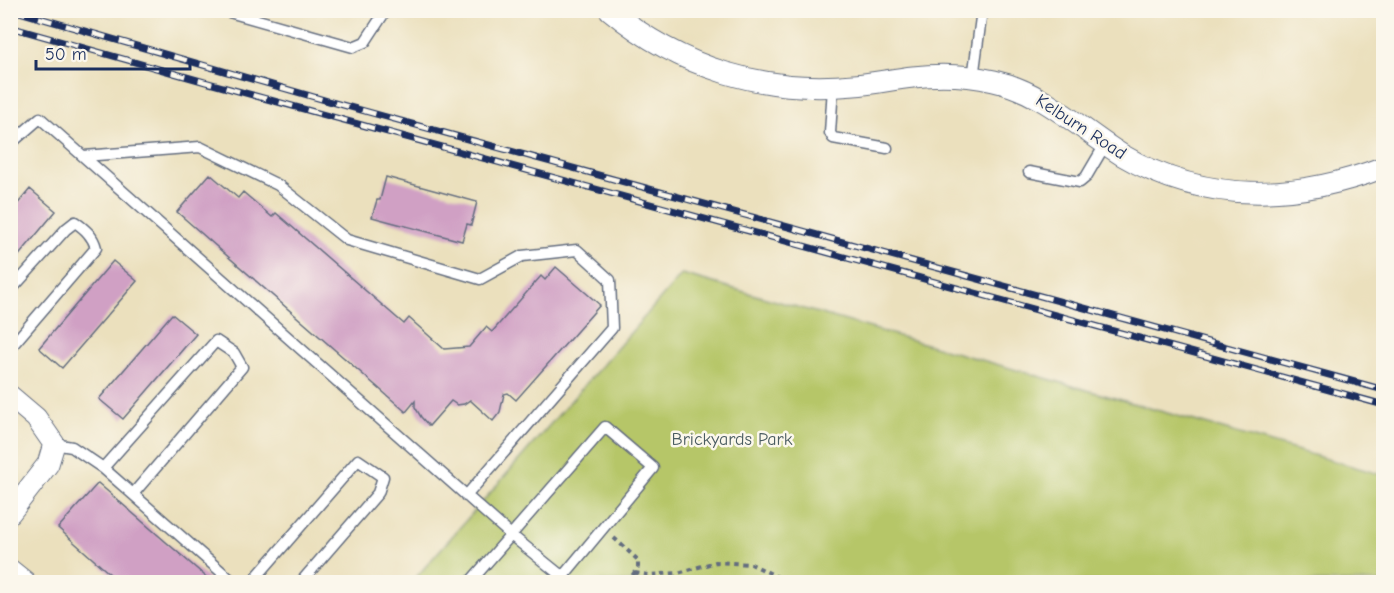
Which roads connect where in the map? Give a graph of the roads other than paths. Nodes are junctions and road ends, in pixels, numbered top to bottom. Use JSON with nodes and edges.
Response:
{"nodes":[{"id":1,"x":222,"y":10,"type":"edge"},
{"id":2,"x":386,"y":10,"type":"edge"},
{"id":3,"x":610,"y":10,"type":"edge"},
{"id":4,"x":982,"y":10,"type":"edge"},
{"id":5,"x":973,"y":78,"type":"junction"},
{"id":6,"x":833,"y":87,"type":"junction"},
{"id":7,"x":1106,"y":143,"type":"junction"},
{"id":8,"x":10,"y":144,"type":"edge"},
{"id":9,"x":887,"y":148,"type":"dead end"},
{"id":10,"x":84,"y":156,"type":"junction"},
{"id":11,"x":1383,"y":167,"type":"edge"},
{"id":12,"x":1029,"y":172,"type":"dead end"},
{"id":13,"x":10,"y":291,"type":"edge"},
{"id":14,"x":10,"y":348,"type":"edge"},
{"id":15,"x":10,"y":396,"type":"edge"},
{"id":16,"x":54,"y":444,"type":"junction"},
{"id":17,"x":103,"y":468,"type":"junction"},
{"id":18,"x":133,"y":494,"type":"junction"},
{"id":19,"x":466,"y":496,"type":"junction"},
{"id":20,"x":10,"y":513,"type":"edge"},
{"id":21,"x":511,"y":536,"type":"junction"},
{"id":22,"x":10,"y":570,"type":"edge"},
{"id":23,"x":563,"y":581,"type":"edge"},
{"id":24,"x":25,"y":582,"type":"edge"},
{"id":25,"x":233,"y":582,"type":"edge"},
{"id":26,"x":252,"y":582,"type":"edge"},
{"id":27,"x":301,"y":582,"type":"edge"},
{"id":28,"x":470,"y":582,"type":"edge"}],
"edges":[{"from":1,"to":2,"type":"lane"},
{"from":3,"to":6,"type":"street","name":"Kelburn Road"},
{"from":4,"to":5,"type":"lane"},
{"from":5,"to":6,"type":"street","name":"Kelburn Road"},
{"from":5,"to":7,"type":"street","name":"Kelburn Road"},
{"from":6,"to":9,"type":"lane"},
{"from":7,"to":11,"type":"street","name":"Kelburn Road"},
{"from":7,"to":12,"type":"lane"},
{"from":8,"to":10,"type":"lane"},
{"from":10,"to":19,"type":"lane"},
{"from":10,"to":19,"type":"lane"},
{"from":13,"to":14,"type":"lane"},
{"from":15,"to":16,"type":"street"},
{"from":16,"to":17,"type":"lane"},
{"from":16,"to":20,"type":"street"},
{"from":17,"to":18,"type":"lane"},
{"from":17,"to":18,"type":"lane"},
{"from":18,"to":25,"type":"lane"},
{"from":19,"to":21,"type":"lane"},
{"from":21,"to":23,"type":"lane"},
{"from":21,"to":23,"type":"lane"},
{"from":21,"to":28,"type":"lane"},
{"from":22,"to":24,"type":"street"},
{"from":26,"to":27,"type":"lane"}]}
